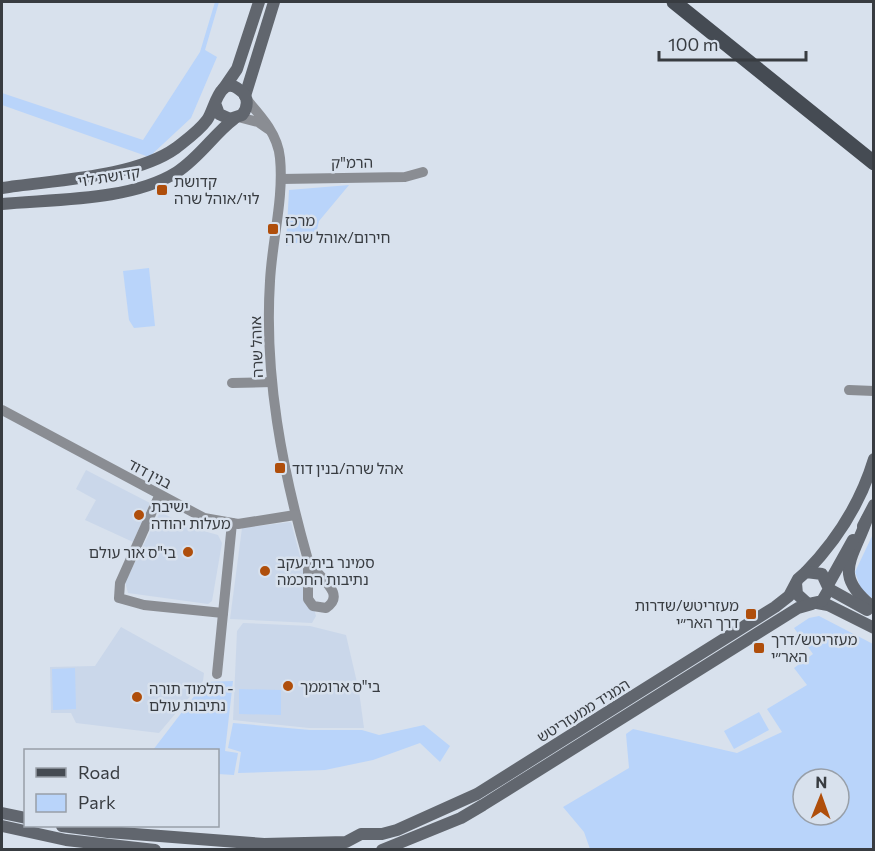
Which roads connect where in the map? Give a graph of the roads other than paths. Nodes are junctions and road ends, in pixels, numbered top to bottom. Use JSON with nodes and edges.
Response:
{"nodes":[{"id":1,"x":259,"y":2,"type":"edge"},
{"id":2,"x":274,"y":2,"type":"edge"},
{"id":3,"x":674,"y":2,"type":"edge"},
{"id":4,"x":224,"y":88,"type":"junction"},
{"id":5,"x":246,"y":98,"type":"junction"},
{"id":6,"x":215,"y":103,"type":"junction"},
{"id":7,"x":236,"y":118,"type":"junction"},
{"id":8,"x":271,"y":131,"type":"junction"},
{"id":9,"x":873,"y":163,"type":"edge"},
{"id":10,"x":423,"y":172,"type":"dead end"},
{"id":11,"x":281,"y":179,"type":"junction"},
{"id":12,"x":2,"y":188,"type":"edge"},
{"id":13,"x":2,"y":204,"type":"edge"},
{"id":14,"x":272,"y":382,"type":"junction"},
{"id":15,"x":232,"y":383,"type":"dead end"},
{"id":16,"x":849,"y":390,"type":"dead end"},
{"id":17,"x":873,"y":391,"type":"edge"},
{"id":18,"x":2,"y":410,"type":"edge"},
{"id":19,"x":873,"y":459,"type":"edge"},
{"id":20,"x":159,"y":496,"type":"junction"},
{"id":21,"x":873,"y":505,"type":"edge"},
{"id":22,"x":295,"y":515,"type":"junction"},
{"id":23,"x":867,"y":519,"type":"junction"},
{"id":24,"x":232,"y":523,"type":"junction"},
{"id":25,"x":308,"y":560,"type":"dead end"},
{"id":26,"x":806,"y":572,"type":"junction"},
{"id":27,"x":796,"y":583,"type":"junction"},
{"id":28,"x":829,"y":586,"type":"junction"},
{"id":29,"x":815,"y":604,"type":"junction"},
{"id":30,"x":873,"y":608,"type":"edge"},
{"id":31,"x":223,"y":613,"type":"junction"},
{"id":32,"x":873,"y":614,"type":"edge"},
{"id":33,"x":873,"y":628,"type":"edge"},
{"id":34,"x":217,"y":674,"type":"dead end"},
{"id":35,"x":2,"y":813,"type":"edge"},
{"id":36,"x":24,"y":818,"type":"edge"},
{"id":37,"x":2,"y":826,"type":"edge"},
{"id":38,"x":75,"y":827,"type":"edge"},
{"id":39,"x":369,"y":834,"type":"junction"},
{"id":40,"x":356,"y":836,"type":"junction"},
{"id":41,"x":155,"y":849,"type":"edge"},
{"id":42,"x":351,"y":849,"type":"edge"},
{"id":43,"x":380,"y":849,"type":"edge"}],
"edges":[{"from":1,"to":4,"type":"street"},
{"from":2,"to":5,"type":"street"},
{"from":3,"to":9,"type":"main road"},
{"from":4,"to":5,"type":"street"},
{"from":4,"to":6,"type":"street"},
{"from":5,"to":7,"type":"street"},
{"from":5,"to":8,"type":"street","name":"אוהל שרה"},
{"from":6,"to":7,"type":"street"},
{"from":6,"to":12,"type":"street","name":"קדושת לוי"},
{"from":7,"to":8,"type":"street"},
{"from":7,"to":13,"type":"street","name":"קדושת לוי"},
{"from":8,"to":11,"type":"street","name":"אוהל שרה"},
{"from":10,"to":11,"type":"street","name":"הרמ\"ק"},
{"from":11,"to":14,"type":"street","name":"אוהל שרה"},
{"from":14,"to":15,"type":"street"},
{"from":14,"to":22,"type":"street","name":"אוהל שרה"},
{"from":16,"to":17,"type":"street"},
{"from":18,"to":20,"type":"street","name":"בנין דוד"},
{"from":19,"to":26,"type":"street"},
{"from":20,"to":24,"type":"street","name":"בנין דוד"},
{"from":20,"to":31,"type":"street"},
{"from":21,"to":23,"type":"street"},
{"from":22,"to":24,"type":"street","name":"בנין דוד"},
{"from":22,"to":25,"type":"street","name":"אוהל שרה"},
{"from":23,"to":28,"type":"street"},
{"from":23,"to":30,"type":"street"},
{"from":24,"to":31,"type":"street"},
{"from":26,"to":27,"type":"street"},
{"from":26,"to":28,"type":"street"},
{"from":27,"to":29,"type":"street"},
{"from":27,"to":39,"type":"street","name":"המגיד ממעזריטש"},
{"from":28,"to":29,"type":"street"},
{"from":28,"to":32,"type":"street"},
{"from":29,"to":33,"type":"street"},
{"from":29,"to":43,"type":"street","name":"המגיד ממעזריטש"},
{"from":31,"to":34,"type":"street"},
{"from":35,"to":36,"type":"street"},
{"from":37,"to":41,"type":"street"},
{"from":38,"to":40,"type":"street"},
{"from":39,"to":40,"type":"street","name":"המגיד ממעזריטש"},
{"from":39,"to":43,"type":"street"},
{"from":40,"to":42,"type":"street"}]}
